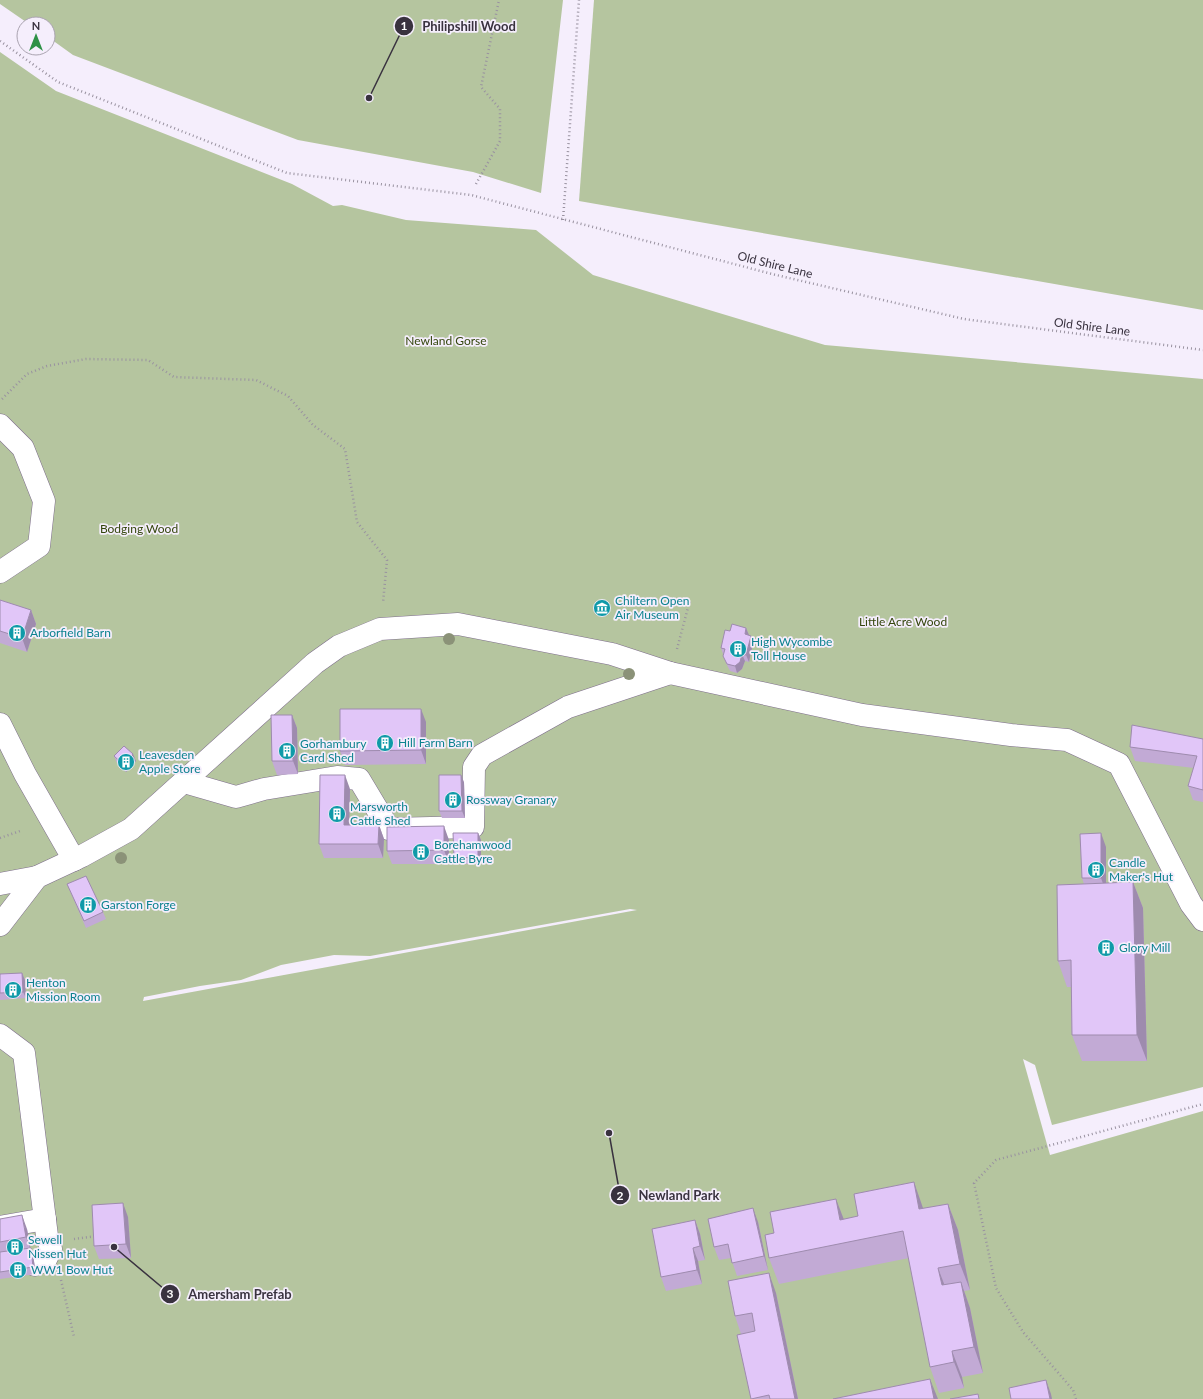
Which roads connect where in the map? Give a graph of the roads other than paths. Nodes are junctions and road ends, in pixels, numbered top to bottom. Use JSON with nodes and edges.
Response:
{"nodes":[{"id":1,"x":0,"y":425,"type":"edge"},
{"id":2,"x":0,"y":572,"type":"edge"},
{"id":3,"x":670,"y":672,"type":"junction"},
{"id":4,"x":0,"y":724,"type":"edge"},
{"id":5,"x":184,"y":782,"type":"junction"},
{"id":6,"x":74,"y":860,"type":"junction"},
{"id":7,"x":37,"y":877,"type":"junction"},
{"id":8,"x":0,"y":884,"type":"edge"},
{"id":9,"x":1203,"y":920,"type":"edge"},
{"id":10,"x":0,"y":925,"type":"edge"},
{"id":11,"x":0,"y":1035,"type":"edge"},
{"id":12,"x":0,"y":1227,"type":"edge"},
{"id":13,"x":43,"y":1236,"type":"junction"},
{"id":14,"x":35,"y":1265,"type":"dead end"}],
"edges":[{"from":1,"to":2,"type":"lane"},
{"from":3,"to":5,"type":"lane"},
{"from":3,"to":5,"type":"lane"},
{"from":3,"to":9,"type":"lane"},
{"from":4,"to":6,"type":"lane"},
{"from":5,"to":6,"type":"lane"},
{"from":6,"to":7,"type":"lane"},
{"from":7,"to":8,"type":"lane"},
{"from":7,"to":10,"type":"lane"},
{"from":11,"to":13,"type":"lane"},
{"from":12,"to":13,"type":"lane"},
{"from":13,"to":14,"type":"lane"}]}
